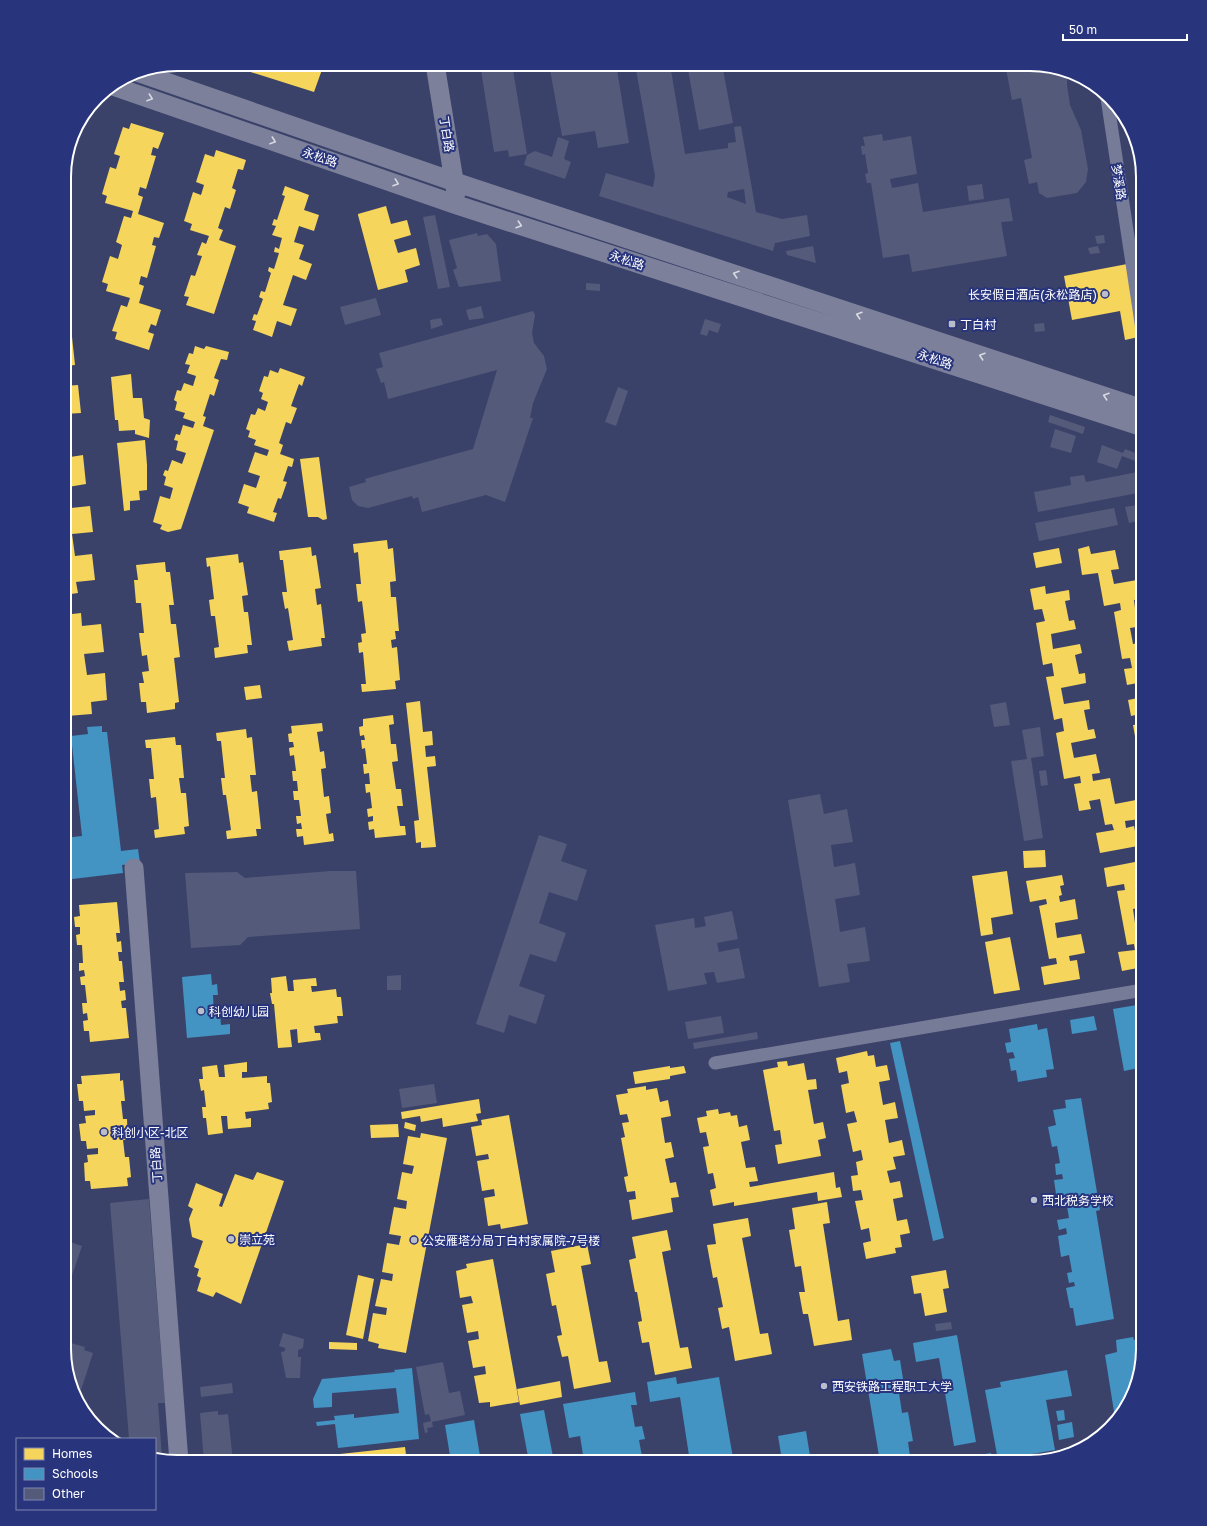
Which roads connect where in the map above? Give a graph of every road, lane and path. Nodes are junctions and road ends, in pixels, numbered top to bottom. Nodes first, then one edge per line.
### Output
1 (437, 71) edge
2 (148, 76) edge
3 (120, 88) edge
4 (1107, 104) edge
5 (455, 182) junction
6 (457, 205) junction
7 (1136, 291) edge
8 (1136, 406) edge
9 (1136, 425) edge
10 (134, 868) dead end
11 (1136, 991) edge
12 (715, 1063) dead end
13 (178, 1455) edge

1 - 5 street, 丁白路
2 - 5 street, 永松路
3 -> 6 street, 永松路
4 - 7 street, 梦溪路
5 - 6 street, 丁白路
8 -> 5 street, 永松路
6 -> 9 street, 永松路
10 - 13 street, 丁白路
11 - 12 street

